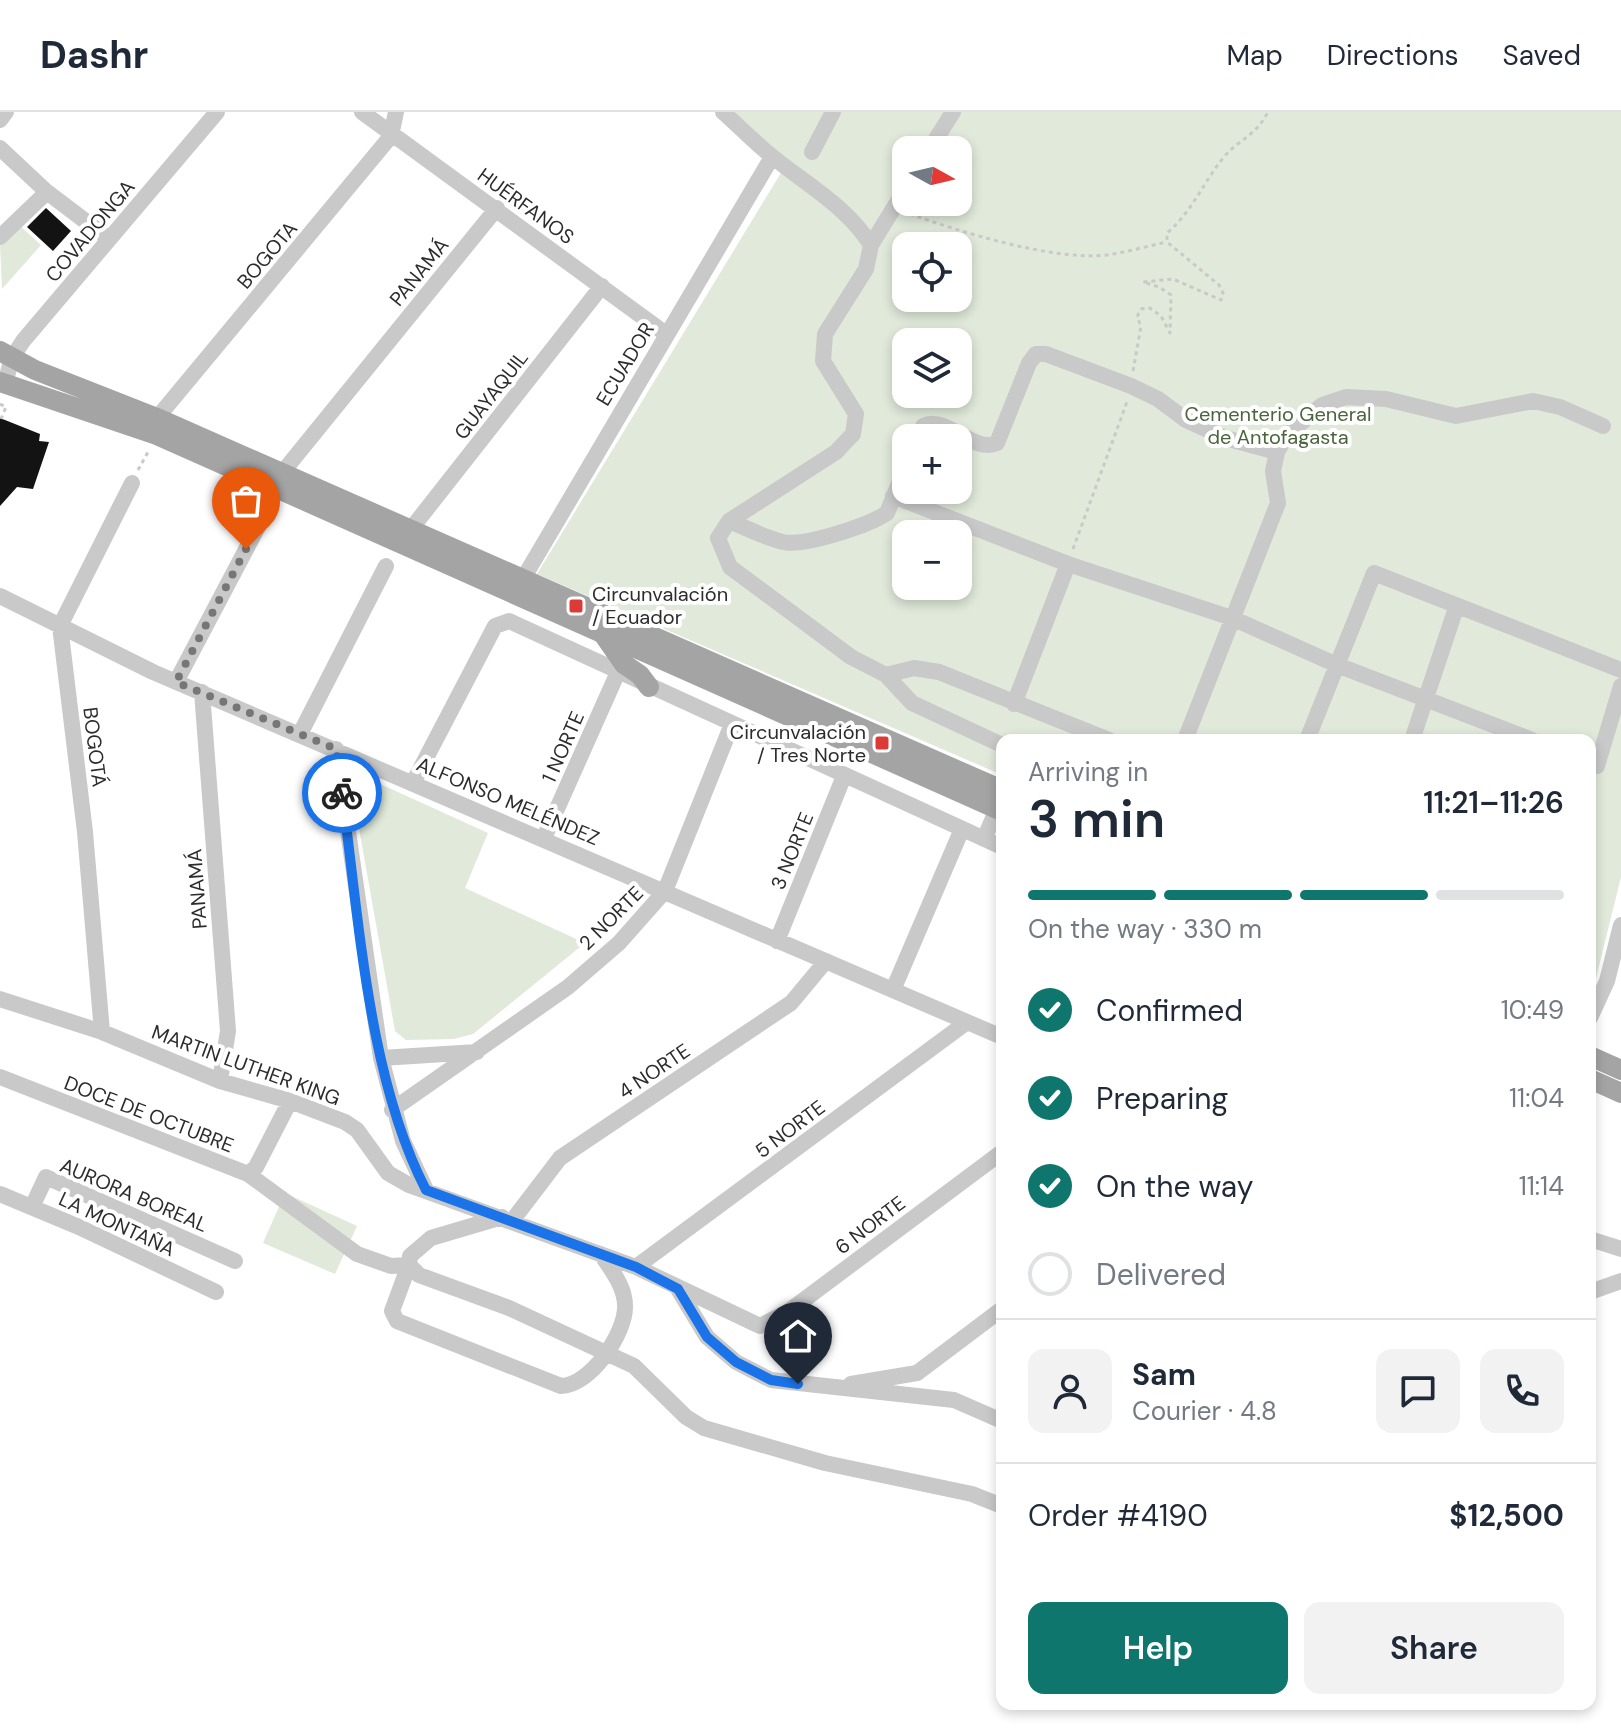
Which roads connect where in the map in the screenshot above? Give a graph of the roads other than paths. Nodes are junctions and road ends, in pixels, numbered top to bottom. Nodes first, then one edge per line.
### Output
1 (6, 112) edge
2 (217, 112) edge
3 (362, 112) edge
4 (396, 112) edge
5 (723, 112) edge
6 (833, 112) edge
7 (953, 112) edge
8 (0, 120) edge
9 (391, 136) junction
10 (938, 136) edge
11 (0, 148) edge
12 (812, 152) dead end
13 (772, 157) junction
14 (47, 192) junction
15 (497, 208) junction
16 (892, 209) edge
17 (0, 237) edge
18 (109, 239) junction
19 (871, 245) junction
20 (602, 286) junction
21 (666, 334) junction
22 (6, 355) edge
23 (2, 382) edge
24 (157, 426) junction
25 (1603, 426) dead end
26 (972, 440) edge
27 (1277, 452) junction
28 (282, 473) junction
29 (132, 483) road end
30 (892, 499) edge
31 (914, 504) edge
32 (729, 521) junction
33 (260, 523) dead end
34 (411, 529) junction
35 (1068, 564) junction
36 (386, 566) dead end
37 (519, 585) junction
38 (0, 596) edge
39 (1456, 608) junction
40 (1232, 618) junction
41 (60, 626) junction
42 (601, 631) junction
43 (1337, 665) junction
44 (1621, 670) edge
45 (618, 672) junction
46 (886, 675) junction
47 (176, 682) junction
48 (1621, 686) edge
49 (649, 687) junction
50 (202, 692) junction
51 (1427, 699) junction
52 (1014, 704) junction
53 (732, 724) junction
54 (300, 734) junction
55 (1093, 734) edge
56 (1187, 734) edge
57 (1309, 734) edge
58 (1414, 734) edge
59 (1517, 734) edge
60 (996, 742) edge
61 (336, 749) junction
62 (1596, 766) edge
63 (844, 776) junction
64 (413, 783) junction
65 (996, 800) edge
66 (996, 800) edge
67 (996, 813) edge
68 (962, 829) junction
69 (544, 838) junction
70 (984, 839) junction
71 (996, 844) edge
72 (665, 891) junction
73 (1621, 925) edge
74 (777, 941) junction
75 (826, 961) junction
76 (1614, 984) edge
77 (893, 990) junction
78 (0, 999) edge
79 (1596, 1010) edge
80 (967, 1022) junction
81 (102, 1032) junction
82 (996, 1034) edge
83 (479, 1052) junction
84 (381, 1058) junction
85 (1596, 1059) edge
86 (1621, 1070) edge
87 (0, 1077) edge
88 (220, 1081) junction
89 (1596, 1082) edge
90 (1621, 1093) edge
91 (290, 1101) junction
92 (392, 1110) junction
93 (996, 1156) edge
94 (248, 1174) junction
95 (426, 1190) junction
96 (0, 1194) edge
97 (32, 1207) junction
98 (507, 1219) junction
99 (1596, 1241) edge
100 (1621, 1249) edge
101 (601, 1254) junction
102 (235, 1261) dead end
103 (409, 1265) junction
104 (636, 1267) junction
105 (1621, 1281) edge
106 (678, 1289) junction
107 (1596, 1290) edge
108 (216, 1292) dead end
109 (996, 1314) edge
110 (760, 1326) joint
111 (604, 1353) junction
112 (826, 1388) junction
113 (996, 1418) edge
114 (996, 1504) edge

1 - 8 street
2 - 18 street, COVADONGA
3 - 9 street, HUÉRFANOS
4 - 9 street, BOGOTA
5 - 13 street
6 - 12 street
7 - 10 street
9 - 15 street, HUÉRFANOS
9 - 24 street, BOGOTA
11 - 14 street
13 - 19 street
13 - 21 street, ECUADOR
14 - 17 street
14 - 18 street
15 - 20 street, HUÉRFANOS
15 - 28 street, PANAMÁ
16 - 19 street
18 - 22 street, COVADONGA
19 - 32 street
20 - 21 street, HUÉRFANOS
20 - 34 street, GUAYAQUIL
21 - 37 street, ECUADOR
22 - 23 street, COVADONGA
22 - 24 main road
23 - 24 main road
24 - 28 main road
24 - 37 main road
25 - 27 street
26 - 27 street
27 - 40 street
28 - 34 main road
29 - 41 street
30 - 32 street
31 - 35 street
32 - 46 street
33 - 47 street
34 - 37 main road
35 - 40 street
35 - 52 street
36 - 54 street
37 - 42 main road
37 - 65 main road
38 - 41 street, ALFONSO MELÉNDEZ
39 - 43 street
39 - 44 street
39 - 51 street
40 - 43 street
40 - 56 street
41 - 47 street, ALFONSO MELÉNDEZ
41 - 81 street, BOGOTÁ
42 - 49 main road
42 - 66 main road
43 - 51 street
43 - 57 street
45 - 49 street
45 - 64 street
45 - 69 street, 1 NORTE
46 - 52 street
46 - 60 street
47 - 50 street, ALFONSO MELÉNDEZ
48 - 62 street
49 - 53 street
50 - 54 street, ALFONSO MELÉNDEZ
50 - 88 street, PANAMÁ
51 - 58 street
51 - 59 street
52 - 55 street
53 - 63 street
53 - 72 street, 2 NORTE
54 - 61 street, ALFONSO MELÉNDEZ
61 - 64 street, ALFONSO MELÉNDEZ
61 - 84 street
63 - 68 street
63 - 74 street, 3 NORTE
64 - 69 street, ALFONSO MELÉNDEZ
67 - 70 street
68 - 70 street
68 - 77 street
69 - 72 street, ALFONSO MELÉNDEZ
70 - 71 street
72 - 74 street, ALFONSO MELÉNDEZ
72 - 83 street, 2 NORTE
73 - 76 street
74 - 75 street, ALFONSO MELÉNDEZ
75 - 77 street, ALFONSO MELÉNDEZ
75 - 98 street, 4 NORTE
76 - 79 street
77 - 80 street, ALFONSO MELÉNDEZ
78 - 81 street, MARTIN LUTHER KING
80 - 82 street, ALFONSO MELÉNDEZ
80 - 104 street, 5 NORTE
81 - 88 street, MARTIN LUTHER KING
83 - 84 street
83 - 92 street, 2 NORTE
84 - 92 street
85 - 86 main road
87 - 94 street, DOCE DE OCTUBRE
88 - 91 street, MARTIN LUTHER KING
89 - 90 main road
91 - 94 street, DOCE DE OCTUBRE
91 - 95 street, MARTIN LUTHER KING
92 - 95 street
93 - 110 street, 6 NORTE
94 - 103 street
95 - 98 street, MARTIN LUTHER KING
96 - 97 street, LA MONTAÑA
97 - 102 street, AURORA BOREAL
97 - 108 street, LA MONTAÑA
98 - 101 street, MARTIN LUTHER KING
98 - 103 street
99 - 100 street
101 - 104 street, MARTIN LUTHER KING
101 - 111 street
103 - 111 street
103 - 111 street
104 - 106 street, MARTIN LUTHER KING
105 - 107 street
106 - 110 street, MARTIN LUTHER KING
106 - 112 street
109 - 112 street
111 - 114 street
112 - 113 street

